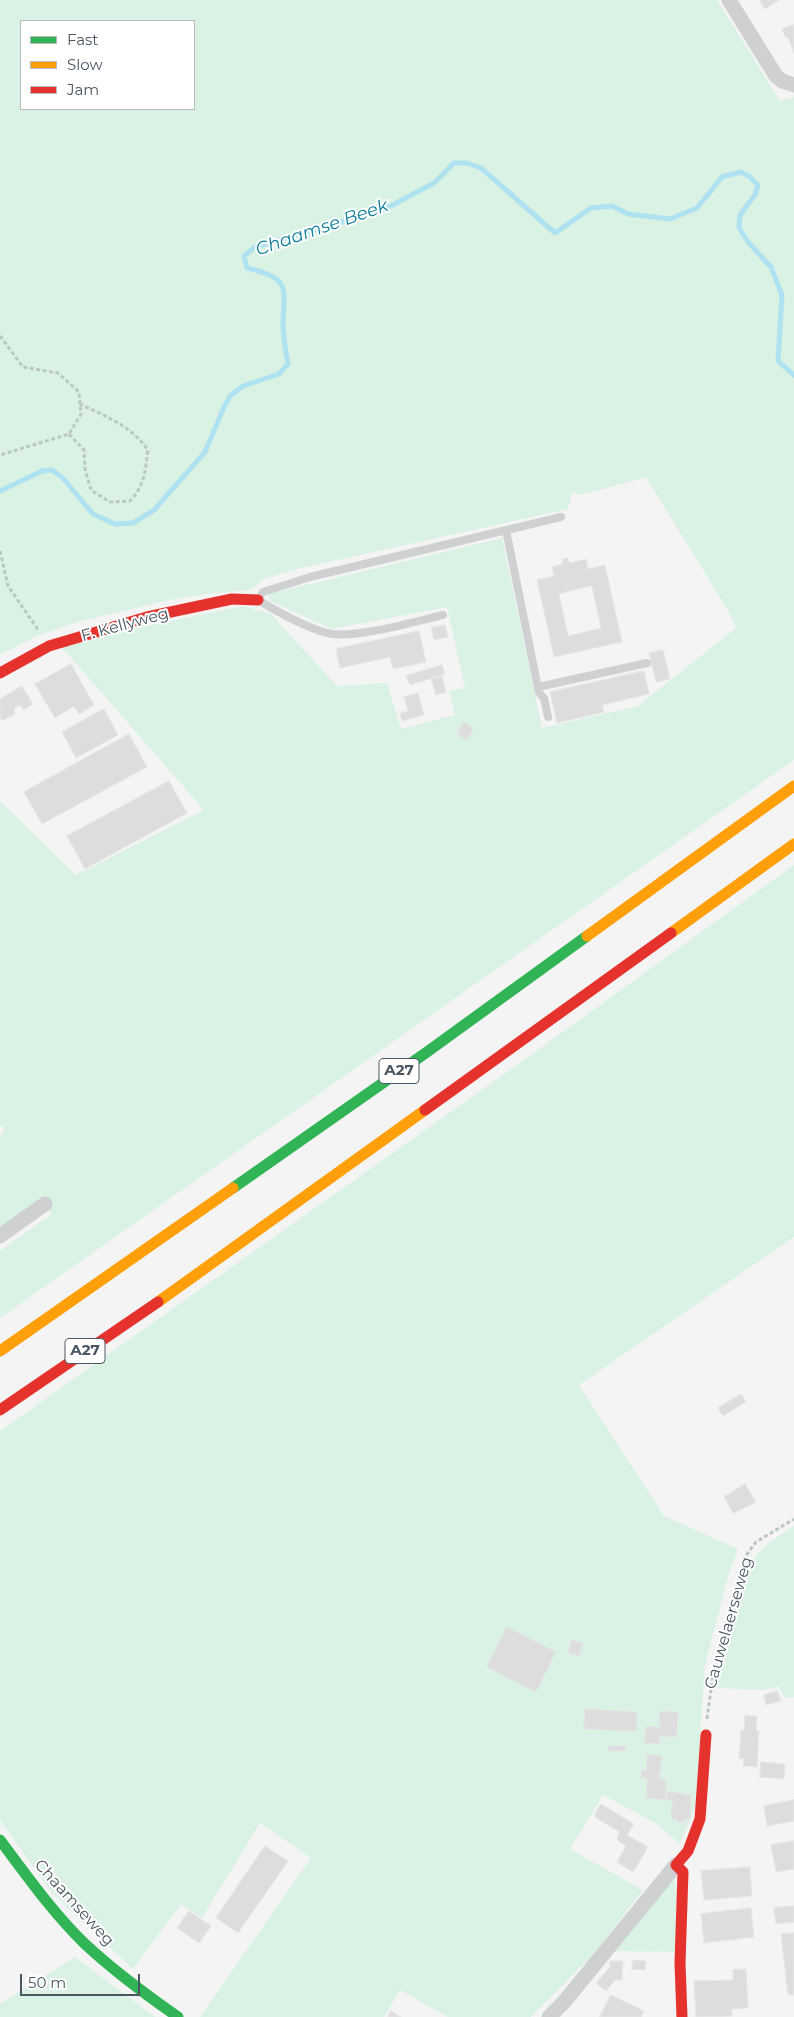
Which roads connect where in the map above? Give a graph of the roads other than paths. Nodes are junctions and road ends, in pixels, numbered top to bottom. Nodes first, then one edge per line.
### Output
1 (730, 0) edge
2 (788, 83) edge
3 (561, 516) dead end
4 (506, 530) junction
5 (258, 600) junction
6 (443, 615) dead end
7 (647, 663) dead end
8 (0, 673) edge
9 (538, 687) junction
10 (548, 717) dead end
11 (794, 786) edge
12 (794, 844) edge
13 (45, 1204) dead end
14 (0, 1236) edge
15 (0, 1351) edge
16 (0, 1410) edge
17 (706, 1735) road end
18 (0, 1840) edge
19 (676, 1865) junction
20 (178, 2017) edge
21 (549, 2017) edge
22 (682, 2017) edge

1 - 2 street
3 - 4 lane
4 - 5 lane
4 - 9 lane
5 - 6 lane
5 - 8 main road, F. Kellyweg
7 - 9 lane
9 - 10 lane
11 - 15 main road, A27
12 - 16 main road, A27
13 - 14 street
17 - 19 main road
18 - 20 main road, Chaamseweg
19 - 21 street
19 - 22 main road

